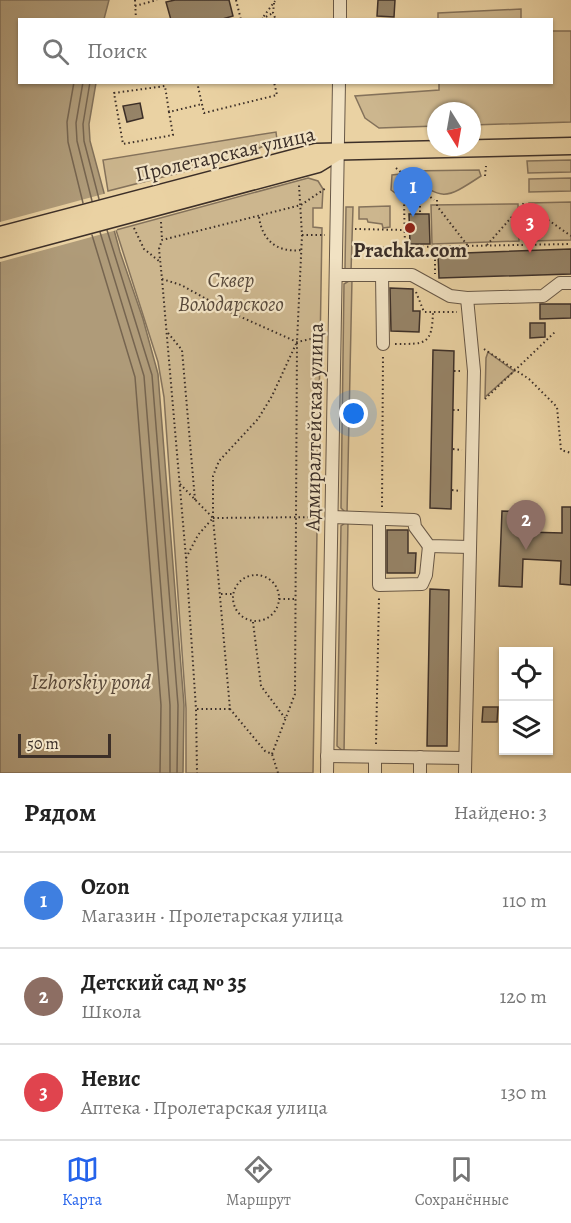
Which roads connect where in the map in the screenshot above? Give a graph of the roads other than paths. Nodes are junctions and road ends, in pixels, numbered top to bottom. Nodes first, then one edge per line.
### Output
1 (340, 0) edge
2 (340, 18) edge
3 (339, 84) edge
4 (571, 146) edge
5 (337, 153) junction
6 (128, 213) junction
7 (0, 235) edge
8 (0, 249) edge
9 (336, 275) junction
10 (382, 275) junction
11 (571, 283) edge
12 (467, 298) junction
13 (384, 344) road end
14 (326, 517) junction
15 (379, 519) junction
16 (429, 546) junction
17 (470, 547) junction
18 (327, 756) junction
19 (375, 757) junction
20 (420, 757) junction
21 (465, 758) junction
22 (465, 772) edge
23 (327, 773) edge
24 (375, 773) edge
25 (420, 773) edge

1 - 2 street
3 - 5 street, Адмиралтейская улица
4 - 5 main road, Пролетарская улица
5 - 6 main road, Пролетарская улица
5 - 9 street, Адмиралтейская улица
6 - 7 main road
6 - 8 main road
9 - 10 street
9 - 14 street, Адмиралтейская улица
10 - 12 street
10 - 13 street
11 - 12 street
12 - 17 street
14 - 15 street
14 - 18 street, Адмиралтейская улица
15 - 16 street
15 - 16 street
16 - 17 street
17 - 21 street
18 - 19 street
18 - 23 street, Адмиралтейская улица
19 - 20 street
19 - 24 street
20 - 21 street
20 - 25 street
21 - 22 street

